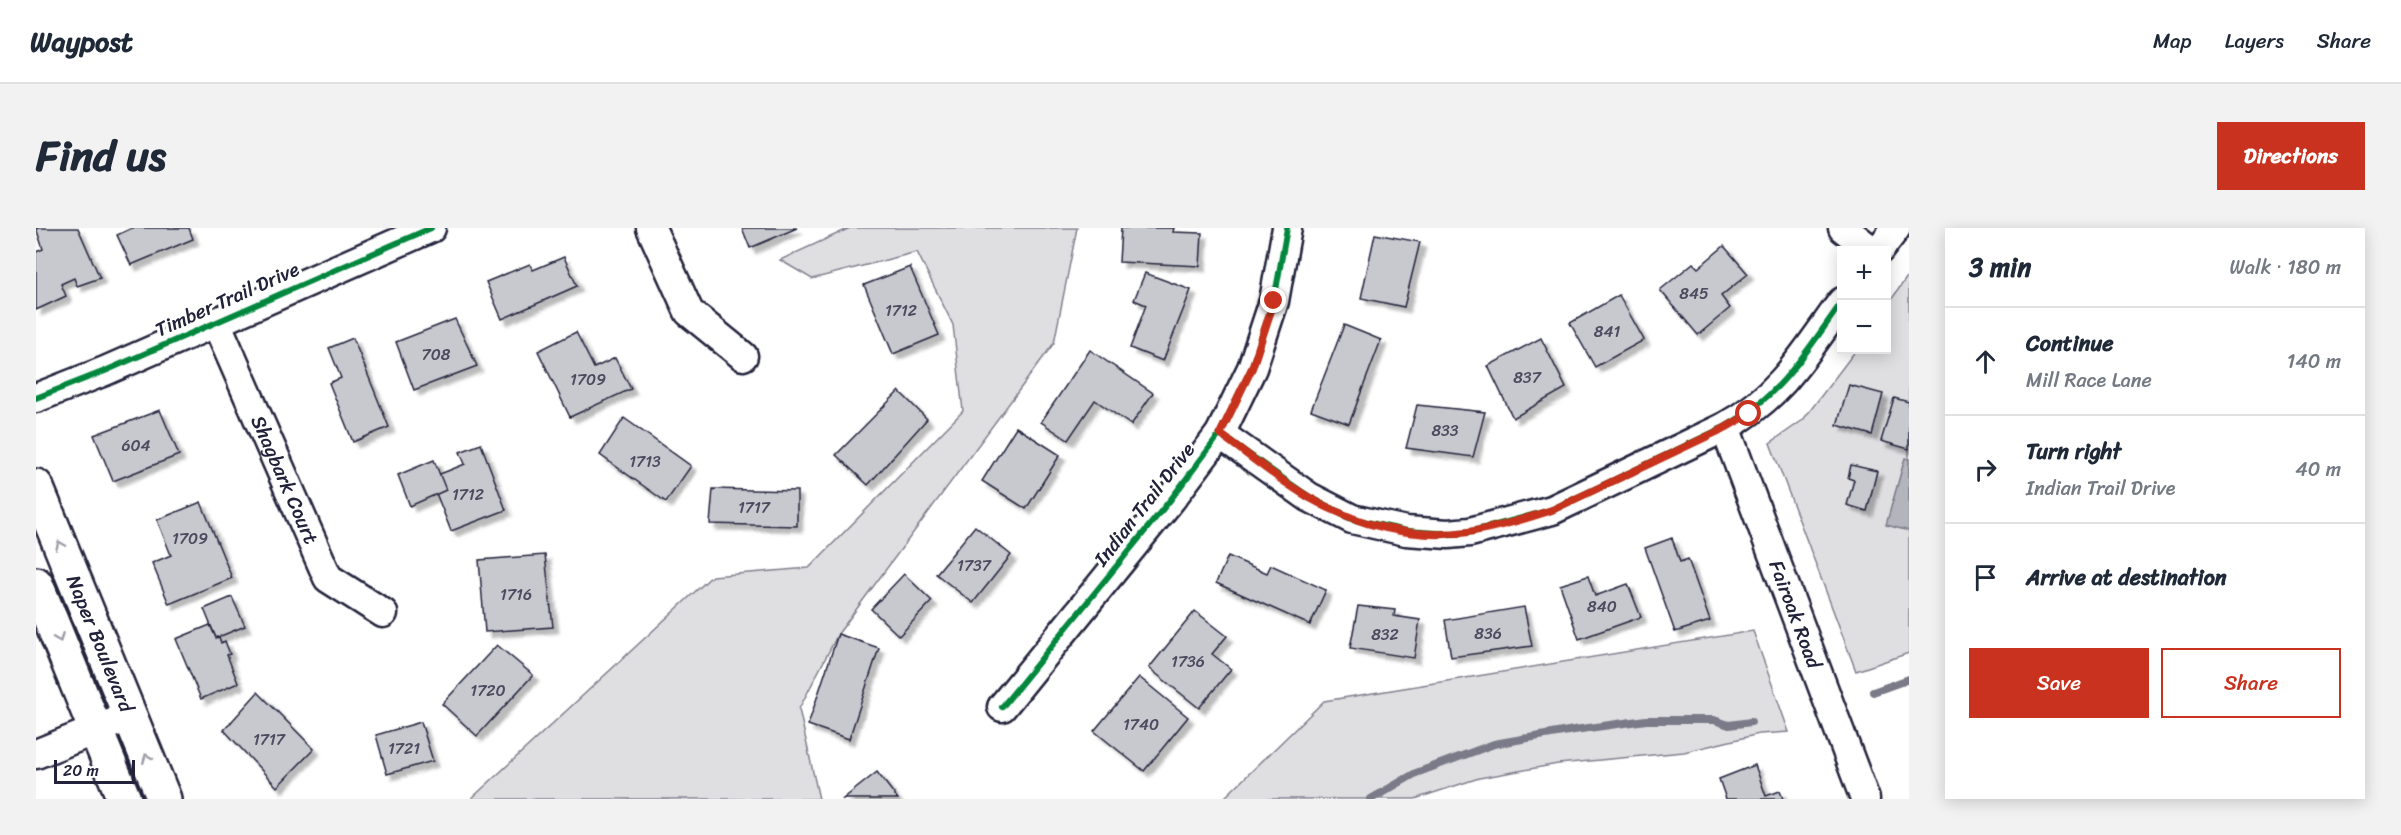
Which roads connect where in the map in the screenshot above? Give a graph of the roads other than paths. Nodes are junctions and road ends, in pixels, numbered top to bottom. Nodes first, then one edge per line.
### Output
1 (431, 228) edge
2 (651, 228) edge
3 (1287, 228) edge
4 (1843, 228) edge
5 (1896, 228) edge
6 (1866, 246) edge
7 (1882, 246) edge
8 (1837, 309) edge
9 (216, 322) junction
10 (743, 356) dead end
11 (36, 398) edge
12 (1725, 428) junction
13 (1220, 434) junction
14 (36, 486) edge
15 (36, 584) edge
16 (383, 613) dead end
17 (1002, 707) dead end
18 (130, 716) junction
19 (97, 730) junction
20 (36, 754) edge
21 (124, 799) edge
22 (164, 799) edge
23 (1865, 799) edge

1 - 9 street, Timber Trail Drive
2 - 10 street
3 - 13 street, Indian Trail Drive
4 - 6 street
5 - 7 street
8 - 12 street
9 - 11 street, Timber Trail Drive
9 - 16 street, Shagbark Court
12 - 13 street
12 - 23 street, Fairoak Road
13 - 17 street, Indian Trail Drive
18 -> 14 main road, Naper Boulevard
15 -> 19 main road, Naper Boulevard
18 - 19 street
22 -> 18 main road, Naper Boulevard
19 - 20 street
19 - 21 main road, Naper Boulevard

